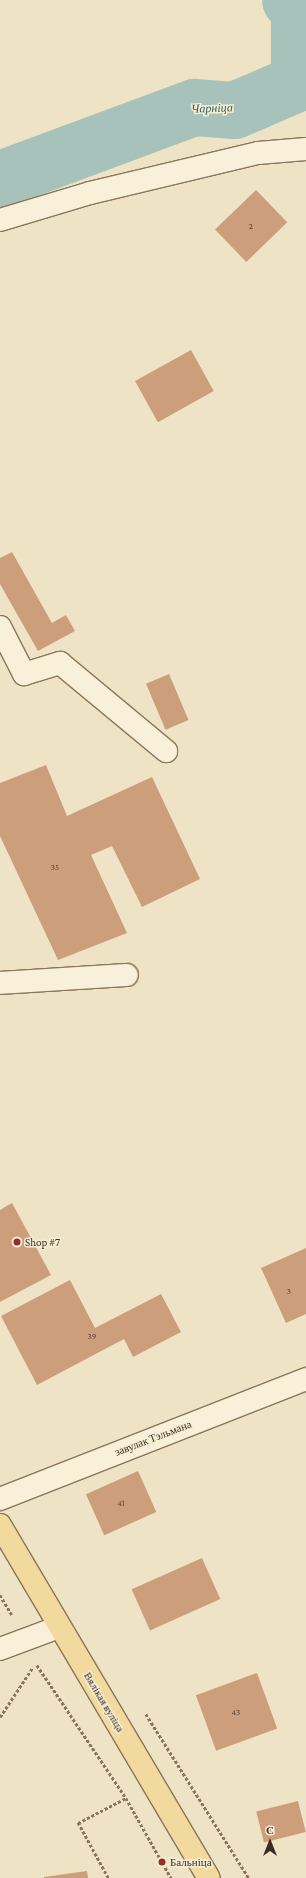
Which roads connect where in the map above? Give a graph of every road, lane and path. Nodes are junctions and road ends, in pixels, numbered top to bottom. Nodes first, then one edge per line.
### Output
1 (306, 149) edge
2 (0, 220) edge
3 (0, 627) edge
4 (166, 751) dead end
5 (127, 975) dead end
6 (0, 983) edge
7 (306, 1379) edge
8 (0, 1499) edge
9 (0, 1526) edge
10 (0, 1595) edge
11 (59, 1627) junction
12 (26, 1638) junction
13 (0, 1649) edge
14 (0, 1717) edge
15 (126, 1798) junction
16 (108, 1878) edge
17 (171, 1878) edge
18 (209, 1878) edge

1 - 2 street
3 - 4 street
5 - 6 street
7 - 8 street, завулак Тэльмана
9 - 11 main road, Вялікая вуліца
10 - 12 path
11 - 12 street
11 - 18 main road, Вялікая вуліца
12 - 13 street
14 - 15 path
15 - 16 path
15 - 17 path

